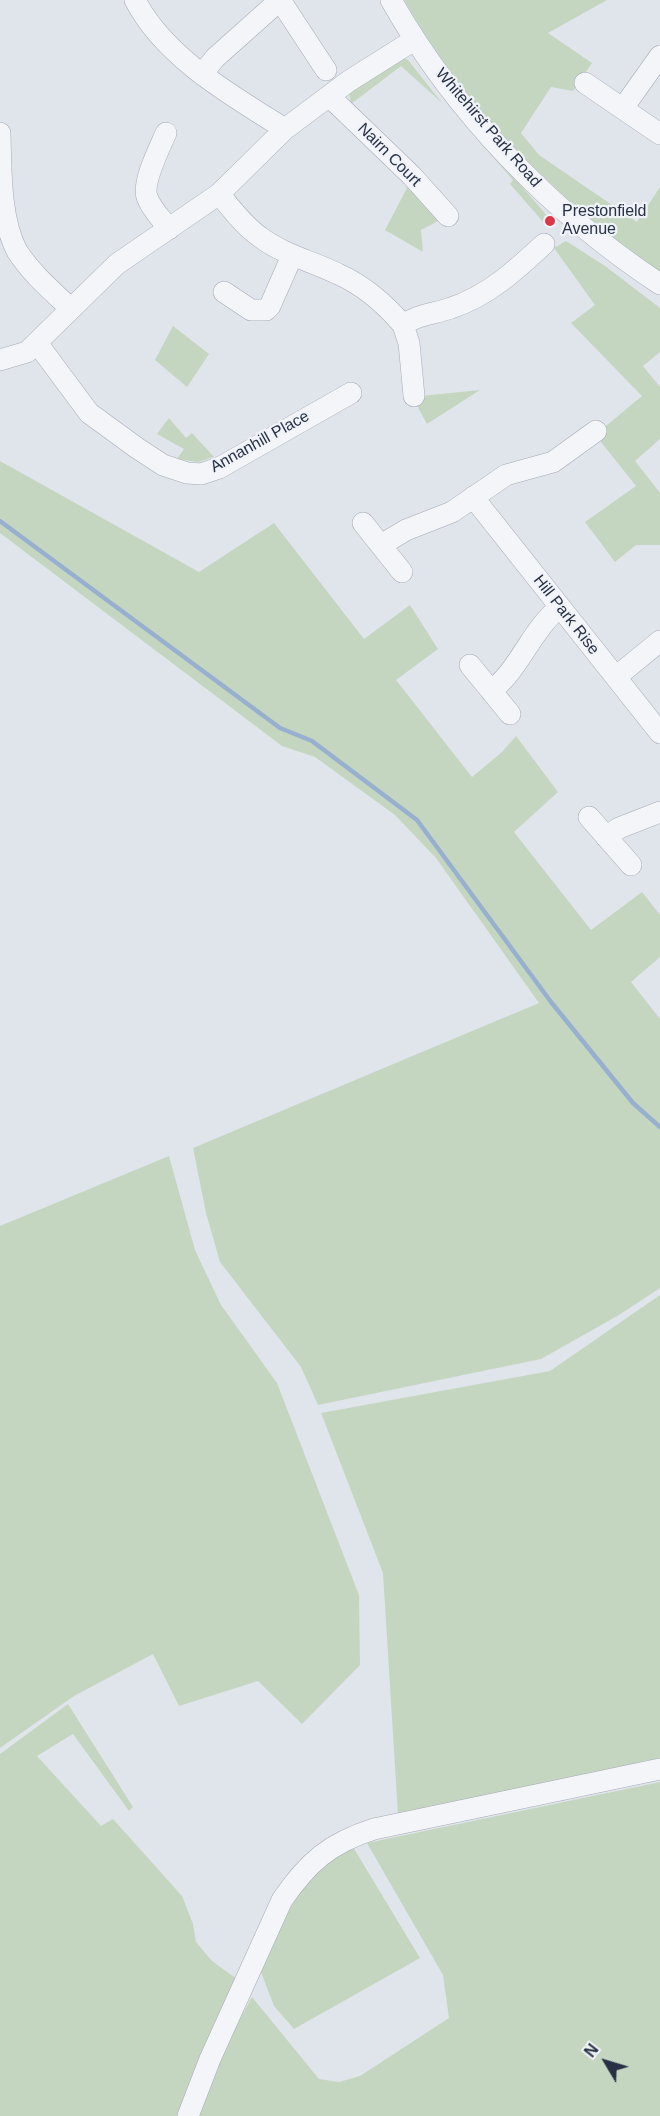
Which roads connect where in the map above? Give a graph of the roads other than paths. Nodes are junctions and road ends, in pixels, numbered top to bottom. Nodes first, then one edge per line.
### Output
1 (135, 0) edge
2 (280, 0) edge
3 (391, 0) edge
4 (414, 40) junction
5 (660, 56) edge
6 (326, 70) dead end
7 (203, 73) junction
8 (585, 83) dead end
9 (329, 96) junction
10 (623, 108) junction
11 (285, 129) junction
12 (0, 133) edge
13 (166, 133) dead end
14 (660, 134) edge
15 (219, 194) junction
16 (448, 216) dead end
17 (169, 229) junction
18 (544, 244) dead end
19 (292, 256) junction
20 (660, 284) edge
21 (224, 292) dead end
22 (71, 309) junction
23 (403, 325) junction
24 (37, 343) junction
25 (0, 360) edge
26 (351, 393) dead end
27 (414, 396) dead end
28 (596, 431) dead end
29 (473, 498) junction
30 (363, 523) dead end
31 (381, 545) junction
32 (402, 572) dead end
33 (560, 607) junction
34 (660, 641) edge
35 (470, 665) dead end
36 (616, 677) junction
37 (491, 692) junction
38 (510, 714) dead end
39 (660, 733) edge
40 (660, 812) edge
41 (589, 817) dead end
42 (606, 837) junction
43 (631, 865) dead end
44 (660, 1769) edge
45 (188, 2116) edge

1 - 7 street
2 - 6 street
2 - 7 street
3 - 4 street, Whitehirst Park Road
4 - 9 street
4 - 20 street, Whitehirst Park Road
5 - 10 street
7 - 11 street
8 - 10 street
9 - 11 street
9 - 16 street, Nairn Court
10 - 14 street
11 - 15 street
12 - 22 street
13 - 17 street
15 - 17 street
15 - 19 street
17 - 22 street
18 - 23 street
19 - 21 street
19 - 23 street
22 - 24 street
23 - 27 street
24 - 25 street
24 - 26 street, Annanhill Place
28 - 29 street
29 - 31 street
29 - 33 street, Hill Park Rise
30 - 31 street
31 - 32 street
33 - 36 street, Hill Park Rise
33 - 37 street
34 - 36 street
35 - 37 street
36 - 39 street, Hill Park Rise
37 - 38 street
40 - 42 street
41 - 42 street
42 - 43 street
44 - 45 street

